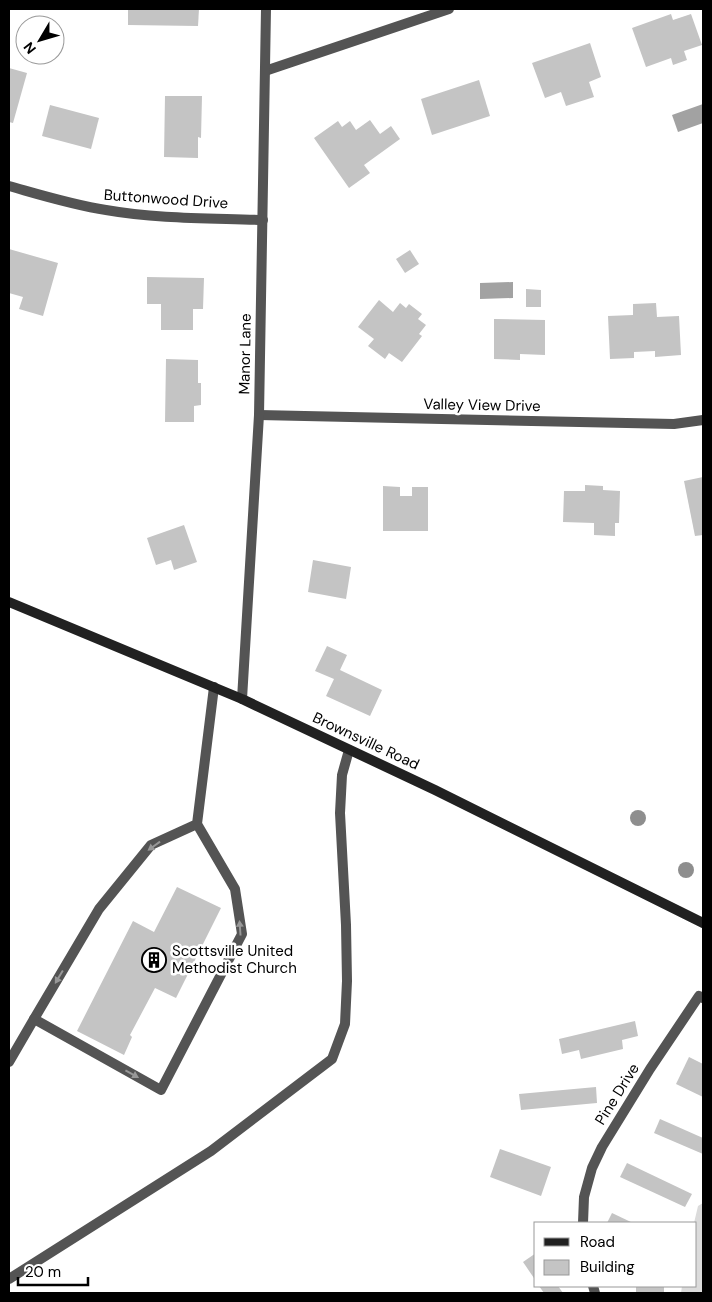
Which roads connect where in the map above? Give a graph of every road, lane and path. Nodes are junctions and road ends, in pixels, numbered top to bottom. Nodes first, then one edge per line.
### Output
1 (266, 9) edge
2 (448, 9) edge
3 (265, 71) junction
4 (9, 186) edge
5 (263, 220) junction
6 (259, 415) junction
7 (703, 420) edge
8 (9, 602) edge
9 (214, 687) junction
10 (242, 699) junction
11 (349, 750) junction
12 (197, 824) junction
13 (703, 923) edge
14 (703, 998) edge
15 (34, 1019) junction
16 (9, 1062) edge
17 (583, 1222) edge
18 (9, 1279) edge

1 - 3 street, Manor Lane
2 - 3 street
3 - 5 street, Manor Lane
4 - 5 street, Buttonwood Drive
5 - 6 street, Manor Lane
6 - 7 street, Valley View Drive
6 - 10 street, Manor Lane
8 - 9 street, Brownsville Road
9 - 10 street, Brownsville Road
9 - 12 street
10 - 11 street, Brownsville Road
11 - 13 street, Brownsville Road
11 - 18 street
12 -> 15 street
15 -> 12 street
14 - 17 street, Pine Drive
15 - 16 street

